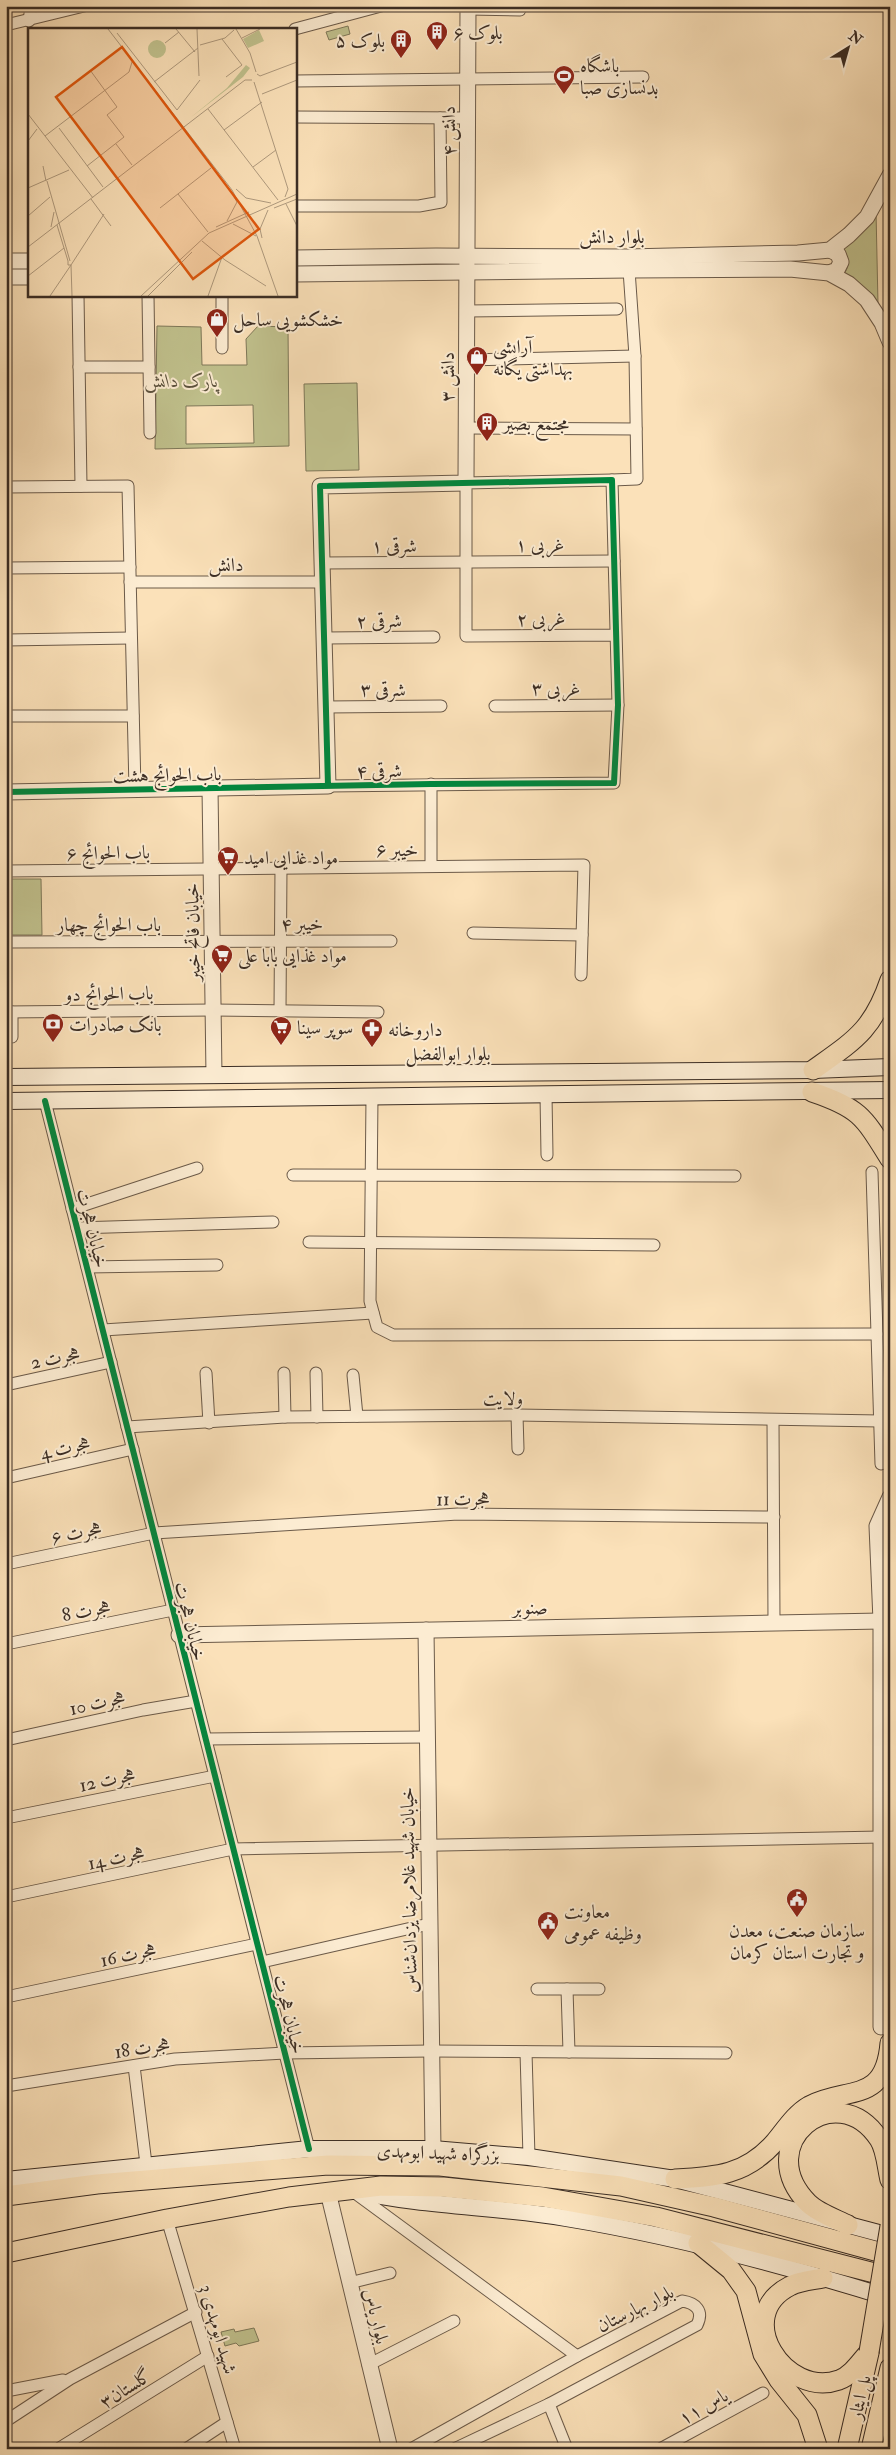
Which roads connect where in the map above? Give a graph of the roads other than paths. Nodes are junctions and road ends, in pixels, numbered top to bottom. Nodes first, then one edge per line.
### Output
1 (31, 6) edge
2 (84, 6) edge
3 (381, 6) edge
4 (468, 8) edge
5 (520, 10) dead end
6 (30, 21) junction
7 (6, 25) edge
8 (296, 29) edge
9 (642, 77) dead end
10 (468, 79) junction
11 (296, 81) edge
12 (296, 117) edge
13 (440, 118) junction
14 (468, 118) junction
15 (890, 175) edge
16 (296, 206) edge
17 (830, 250) junction
18 (468, 256) junction
19 (296, 258) edge
20 (6, 261) edge
21 (28, 261) edge
22 (629, 270) junction
23 (467, 272) junction
24 (829, 273) junction
25 (296, 274) edge
26 (6, 277) edge
27 (28, 277) edge
28 (78, 296) edge
29 (148, 296) edge
30 (222, 296) edge
31 (617, 309) dead end
32 (467, 311) junction
33 (890, 342) edge
34 (222, 348) dead end
35 (634, 356) junction
36 (467, 360) junction
37 (79, 367) junction
38 (149, 367) junction
39 (466, 428) junction
40 (636, 429) junction
41 (150, 433) dead end
42 (612, 480) junction
43 (466, 483) junction
44 (81, 486) junction
45 (6, 487) edge
46 (614, 561) junction
47 (466, 562) junction
48 (322, 563) junction
49 (130, 567) junction
50 (6, 568) edge
51 (130, 582) junction
52 (323, 582) junction
53 (616, 635) junction
54 (434, 636) dead end
55 (131, 638) junction
56 (325, 638) junction
57 (6, 640) edge
58 (618, 705) junction
59 (441, 706) dead end
60 (495, 706) dead end
61 (326, 707) junction
62 (6, 716) edge
63 (133, 716) junction
64 (431, 784) junction
65 (328, 786) junction
66 (210, 788) junction
67 (135, 790) junction
68 (6, 792) edge
69 (430, 866) junction
70 (281, 867) junction
71 (211, 868) junction
72 (6, 871) edge
73 (474, 933) dead end
74 (582, 935) junction
75 (212, 941) junction
76 (281, 941) junction
77 (391, 941) dead end
78 (6, 942) edge
79 (581, 975) dead end
80 (890, 980) edge
81 (213, 1010) junction
82 (280, 1010) junction
83 (9, 1012) edge
84 (378, 1012) dead end
85 (12, 1037) dead end
86 (890, 1067) edge
87 (813, 1070) junction
88 (509, 1073) junction
89 (214, 1075) junction
90 (6, 1077) edge
91 (890, 1090) edge
92 (812, 1092) junction
93 (509, 1095) junction
94 (546, 1095) junction
95 (372, 1097) junction
96 (6, 1101) edge
97 (45, 1101) junction
98 (547, 1155) dead end
99 (890, 1159) edge
100 (197, 1168) dead end
101 (872, 1172) dead end
102 (294, 1175) dead end
103 (372, 1176) junction
104 (735, 1176) dead end
105 (72, 1209) junction
106 (273, 1222) dead end
107 (77, 1228) junction
108 (309, 1242) dead end
109 (370, 1243) junction
110 (654, 1246) dead end
111 (217, 1265) dead end
112 (87, 1268) junction
113 (373, 1313) junction
114 (103, 1330) junction
115 (877, 1334) junction
116 (111, 1362) junction
117 (206, 1372) dead end
118 (284, 1373) dead end
119 (316, 1374) dead end
120 (353, 1375) dead end
121 (7, 1383) edge
122 (517, 1415) junction
123 (357, 1416) junction
124 (285, 1417) junction
125 (318, 1417) junction
126 (773, 1420) junction
127 (880, 1421) junction
128 (209, 1423) junction
129 (127, 1427) junction
130 (132, 1449) junction
131 (518, 1449) dead end
132 (881, 1464) dead end
133 (6, 1478) edge
134 (890, 1497) edge
135 (774, 1517) junction
136 (154, 1533) junction
137 (884, 1563) edge
138 (6, 1564) edge
139 (173, 1610) junction
140 (881, 1621) junction
141 (774, 1622) junction
142 (426, 1630) junction
143 (179, 1635) junction
144 (6, 1644) edge
145 (196, 1701) junction
146 (427, 1737) junction
147 (206, 1739) junction
148 (6, 1740) edge
149 (215, 1776) junction
150 (6, 1818) edge
151 (882, 1837) junction
152 (428, 1844) junction
153 (233, 1849) junction
154 (6, 1897) edge
155 (429, 1924) junction
156 (257, 1944) junction
157 (262, 1962) junction
158 (537, 1989) dead end
159 (567, 1989) junction
160 (600, 1990) dead end
161 (6, 1997) edge
162 (886, 2035) edge
163 (430, 2052) junction
164 (526, 2052) junction
165 (569, 2052) junction
166 (285, 2053) junction
167 (726, 2053) dead end
168 (134, 2066) junction
169 (6, 2086) edge
170 (309, 2149) junction
171 (433, 2149) junction
172 (529, 2156) junction
173 (146, 2164) junction
174 (597, 2167) junction
175 (113, 2169) junction
176 (532, 2176) junction
177 (675, 2179) junction
178 (890, 2180) edge
179 (7, 2181) edge
180 (97, 2184) junction
181 (352, 2190) junction
182 (328, 2192) junction
183 (167, 2219) junction
184 (890, 2226) edge
185 (856, 2233) junction
186 (890, 2236) edge
187 (698, 2243) junction
188 (6, 2253) edge
189 (890, 2255) edge
190 (390, 2273) dead end
191 (850, 2276) junction
192 (823, 2278) junction
193 (890, 2278) edge
194 (349, 2284) junction
195 (890, 2298) edge
196 (196, 2312) junction
197 (454, 2321) dead end
198 (869, 2352) junction
199 (208, 2356) junction
200 (577, 2356) junction
201 (368, 2365) junction
202 (890, 2368) edge
203 (70, 2379) junction
204 (6, 2391) edge
205 (763, 2393) dead end
206 (549, 2404) junction
207 (6, 2420) edge
208 (227, 2422) junction
209 (58, 2449) edge
210 (186, 2449) edge
211 (235, 2449) edge
212 (390, 2449) edge
213 (411, 2449) edge
214 (454, 2449) edge
215 (566, 2449) edge
216 (660, 2449) edge
217 (818, 2449) edge
218 (847, 2449) edge
219 (871, 2449) edge

1 - 6 street
2 - 6 street
3 - 8 street
4 - 5 street
4 - 10 street, دانش ۴
6 - 7 street
9 - 10 street
10 - 11 street
10 - 14 street, دانش ۴
12 - 13 street
13 - 14 street
13 - 16 street
14 - 18 street, دانش ۴
15 - 17 street
17 - 18 street, بلوار دانش
17 - 24 street
18 - 19 street, بلوار دانش
18 - 23 street, دانش ۴
20 - 21 street
22 - 23 street, بلوار دانش
22 - 24 street, بلوار دانش
22 - 35 street
23 - 25 street, بلوار دانش
23 - 32 street, دانش ۳
24 - 33 street, بلوار دانش
26 - 27 street
28 - 37 street
29 - 38 street
30 - 34 street
31 - 32 street
32 - 36 street, دانش ۳
35 - 36 street
35 - 40 street
36 - 39 street, دانش ۳
37 - 38 street
37 - 44 street
38 - 41 street
39 - 40 street
39 - 43 street, دانش ۳
40 - 42 street
42 - 43 street
42 - 46 street
43 - 47 street
43 - 48 street
44 - 45 street
44 - 49 street
46 - 47 street, ۱ غربی
46 - 53 street
47 - 48 street, ۱ شرقی
47 - 53 street, ۲ غربی
48 - 52 street
49 - 50 street
49 - 51 street
51 - 52 street, دانش
51 - 55 street
52 - 56 street
53 - 58 street
54 - 56 street, ۲ شرقی
55 - 57 street
55 - 63 street
56 - 61 street
58 - 60 street, ۳ غربی
58 - 64 street, ۴ شرقی
59 - 61 street, ۳ شرقی
61 - 65 street
62 - 63 street
63 - 67 street
64 - 65 street, ۴ شرقی
64 - 69 street
65 - 66 street, باب الحوائج هشت
66 - 67 street, باب الحوائج هشت
66 - 71 street, خیابان فاتح خیبر
67 - 68 street, باب الحوائج هشت
69 - 70 street, خیبر ۶
69 - 74 street, خیبر ۶
70 - 71 street, خیبر ۶
70 - 76 street
71 - 72 street, باب الحوائج ۶
71 - 75 street, خیابان فاتح خیبر
73 - 74 street
74 - 79 street
75 - 76 street, خیبر ۴
75 - 78 street, باب الحوائج چهار
75 - 81 street, خیابان فاتح خیبر
76 - 77 street, خیبر ۴
76 - 82 street
80 - 87 highway
81 - 82 street, باب الحوائج دو
81 - 83 street, باب الحوائج دو
81 - 89 street, خیابان فاتح خیبر
82 - 84 street, باب الحوائج دو
83 - 85 street
86 - 87 main road, بلوار ابوالفضل
87 - 88 main road, بلوار ابوالفضل
88 - 89 main road, بلوار ابوالفضل
88 - 93 main road
89 - 90 main road, بلوار ابوالفضل
91 - 92 main road
92 - 94 main road
92 - 99 highway
93 - 94 main road
93 - 95 main road
94 - 98 street
95 - 97 main road
95 - 103 street
96 - 97 main road
97 - 105 street, خیابان هجرت
100 - 105 street
101 - 115 street
102 - 103 street
103 - 104 street
103 - 109 street
105 - 107 street, خیابان هجرت
106 - 107 street
107 - 112 street, خیابان هجرت
108 - 109 street
109 - 110 street
109 - 113 street
111 - 112 street
112 - 114 street, خیابان هجرت
113 - 114 street
113 - 115 street
114 - 116 street, خیابان هجرت
115 - 127 street
116 - 121 street, هجرت 2
116 - 129 street, خیابان هجرت
117 - 128 street
118 - 124 street
119 - 125 street
120 - 123 street
122 - 123 street, ولایت
122 - 126 street, ولایت
122 - 131 street
123 - 125 street, ولایت
124 - 125 street, ولایت
124 - 128 street, ولایت
126 - 127 street, ولایت
126 - 135 street
127 - 132 street
128 - 129 street, ولایت
129 - 130 street, خیابان هجرت
130 - 133 street, هجرت 4
130 - 136 street, خیابان هجرت
134 - 137 street
135 - 136 street, هجرت 11
135 - 141 street
136 - 138 street, هجرت ۶
136 - 139 street, خیابان هجرت
137 - 140 street
139 - 143 street, خیابان هجرت
139 - 144 street, هجرت 8
140 - 141 street, صنوبر
140 - 151 street
141 - 142 street, صنوبر
142 - 143 street, صنوبر
142 - 146 street, خیابان شهید غلامرضا یزدان‌شناس
143 - 145 street, خیابان هجرت
145 - 147 street, خیابان هجرت
145 - 148 street, هجرت 10
146 - 147 street
146 - 152 street, خیابان شهید غلامرضا یزدان‌شناس
147 - 149 street, خیابان هجرت
149 - 150 street, هجرت 12
149 - 153 street, خیابان هجرت
151 - 152 street, هجرت 14
151 - 162 street
152 - 153 street, هجرت 14
152 - 155 street, خیابان شهید غلامرضا یزدان‌شناس
153 - 154 street, هجرت 14
153 - 156 street, خیابان هجرت
155 - 157 street
155 - 163 street, خیابان شهید غلامرضا یزدان‌شناس
156 - 157 street, خیابان هجرت
156 - 161 street, هجرت 16
157 - 166 street, خیابان هجرت
158 - 159 street
159 - 160 street
159 - 165 street
162 - 177 highway
163 - 164 street, هجرت 18
163 - 166 street, هجرت 18
163 - 171 street, خیابان شهید غلامرضا یزدان‌شناس
164 - 165 street, هجرت 18
164 - 172 street
165 - 167 street, هجرت 18
166 - 168 street, هجرت 18
166 - 170 street, خیابان هجرت
168 - 169 street, هجرت 18
168 - 173 street
170 - 171 main road, بزرگراه شهید ابومهدی
170 - 173 main road, بزرگراه شهید ابومهدی
171 - 172 main road, بزرگراه شهید ابومهدی
172 - 174 main road, بزرگراه شهید ابومهدی
173 - 175 main road, بزرگراه شهید ابومهدی
174 - 176 main road
174 - 177 main road, بزرگراه شهید ابومهدی
175 - 179 main road, بزرگراه شهید ابومهدی
175 - 180 highway
176 - 180 highway, بزرگراه شهید ابومهدی
176 - 185 highway, بزرگراه شهید ابومهدی
177 - 185 main road, بزرگراه شهید ابومهدی
178 - 185 highway
179 - 180 highway, بزرگراه شهید ابومهدی
181 - 182 highway, بزرگراه شهید ابومهدی
181 - 187 main road, بزرگراه شهید ابومهدی
181 - 191 highway, بزرگراه شهید ابومهدی
181 - 200 street
182 - 183 highway, بزرگراه شهید ابومهدی
182 - 194 street, بلوار یاس
183 - 188 highway, بزرگراه شهید ابومهدی
183 - 196 street, شهید ابومهدی 3
184 - 198 highway, پل ایثار, bridge
185 - 186 main road
185 - 189 highway
187 - 192 main road, بزرگراه شهید ابومهدی
187 - 217 highway
190 - 194 street
191 - 192 main road, بزرگراه شهید ابومهدی
191 - 193 highway
191 - 195 main road
192 - 198 highway
194 - 201 street, بلوار یاس
196 - 199 street, شهید ابومهدی 3
196 - 203 street
197 - 201 street
198 - 218 highway, پل ایثار
199 - 208 street, شهید ابومهدی 3
199 - 209 street, گلستان۳
200 - 206 street, بلوار بهارستان
200 - 213 street, بلوار بهارستان
201 - 212 street, بلوار یاس
202 - 219 highway, پل ایثار
203 - 204 street
203 - 207 street
205 - 216 street, یاس ۱۱
206 - 214 street, بلوار بهارستان
206 - 215 street
208 - 210 street
208 - 211 street, شهید ابومهدی 3

